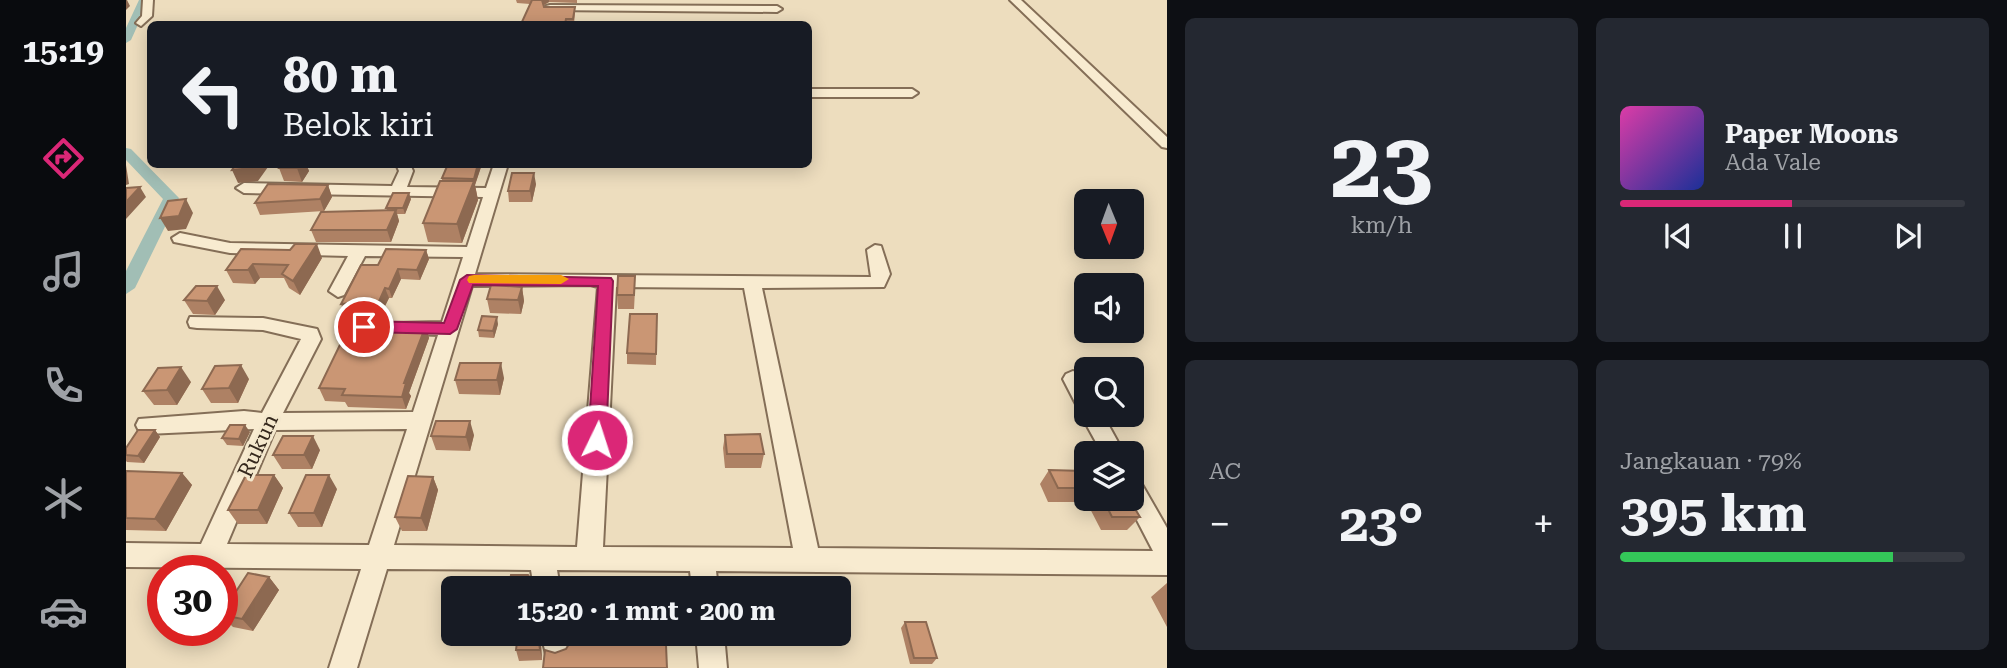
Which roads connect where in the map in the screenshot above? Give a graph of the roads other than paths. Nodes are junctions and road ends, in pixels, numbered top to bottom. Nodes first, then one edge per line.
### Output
1 (148, 0) edge
2 (1015, 0) edge
3 (548, 8) edge
4 (776, 9) dead end
5 (141, 23) dead end
6 (812, 93) edge
7 (912, 93) dead end
8 (1167, 144) edge
9 (405, 168) edge
10 (500, 168) edge
11 (244, 188) dead end
12 (398, 191) junction
13 (494, 193) junction
14 (180, 238) dead end
15 (874, 250) dead end
16 (359, 251) junction
17 (474, 252) junction
18 (467, 280) junction
19 (606, 281) junction
20 (752, 283) junction
21 (338, 291) dead end
22 (197, 322) dead end
23 (376, 327) edge
24 (450, 329) junction
25 (420, 420) junction
26 (268, 422) junction
27 (147, 425) dead end
28 (1144, 510) edge
29 (1167, 552) edge
30 (126, 555) edge
31 (147, 555) edge
32 (209, 555) edge
33 (238, 555) edge
34 (378, 557) junction
35 (543, 560) junction
36 (589, 560) junction
37 (702, 561) junction
38 (808, 561) junction
39 (1167, 563) edge
40 (545, 576) edge
41 (704, 576) edge
42 (711, 646) edge
43 (343, 668) edge
44 (713, 668) edge

1 - 5 street
2 - 8 street
3 - 4 street
6 - 7 street
9 - 12 street
10 - 13 street
11 - 12 street
12 - 13 street
13 - 17 street
14 - 16 street
15 - 20 street
16 - 17 street
16 - 21 street
17 - 18 street
18 - 19 street
18 - 24 street
19 - 20 street
19 - 36 street
20 - 38 street
22 - 26 street, Rukun
23 - 24 street
24 - 25 street
25 - 26 street
25 - 34 street
26 - 27 street
26 - 32 street, Rukun
28 - 29 street
30 - 31 street
33 - 34 street
34 - 35 street
34 - 43 street
35 - 36 street
35 - 40 street
36 - 37 street
37 - 38 street
37 - 41 street
38 - 39 street
42 - 44 street

